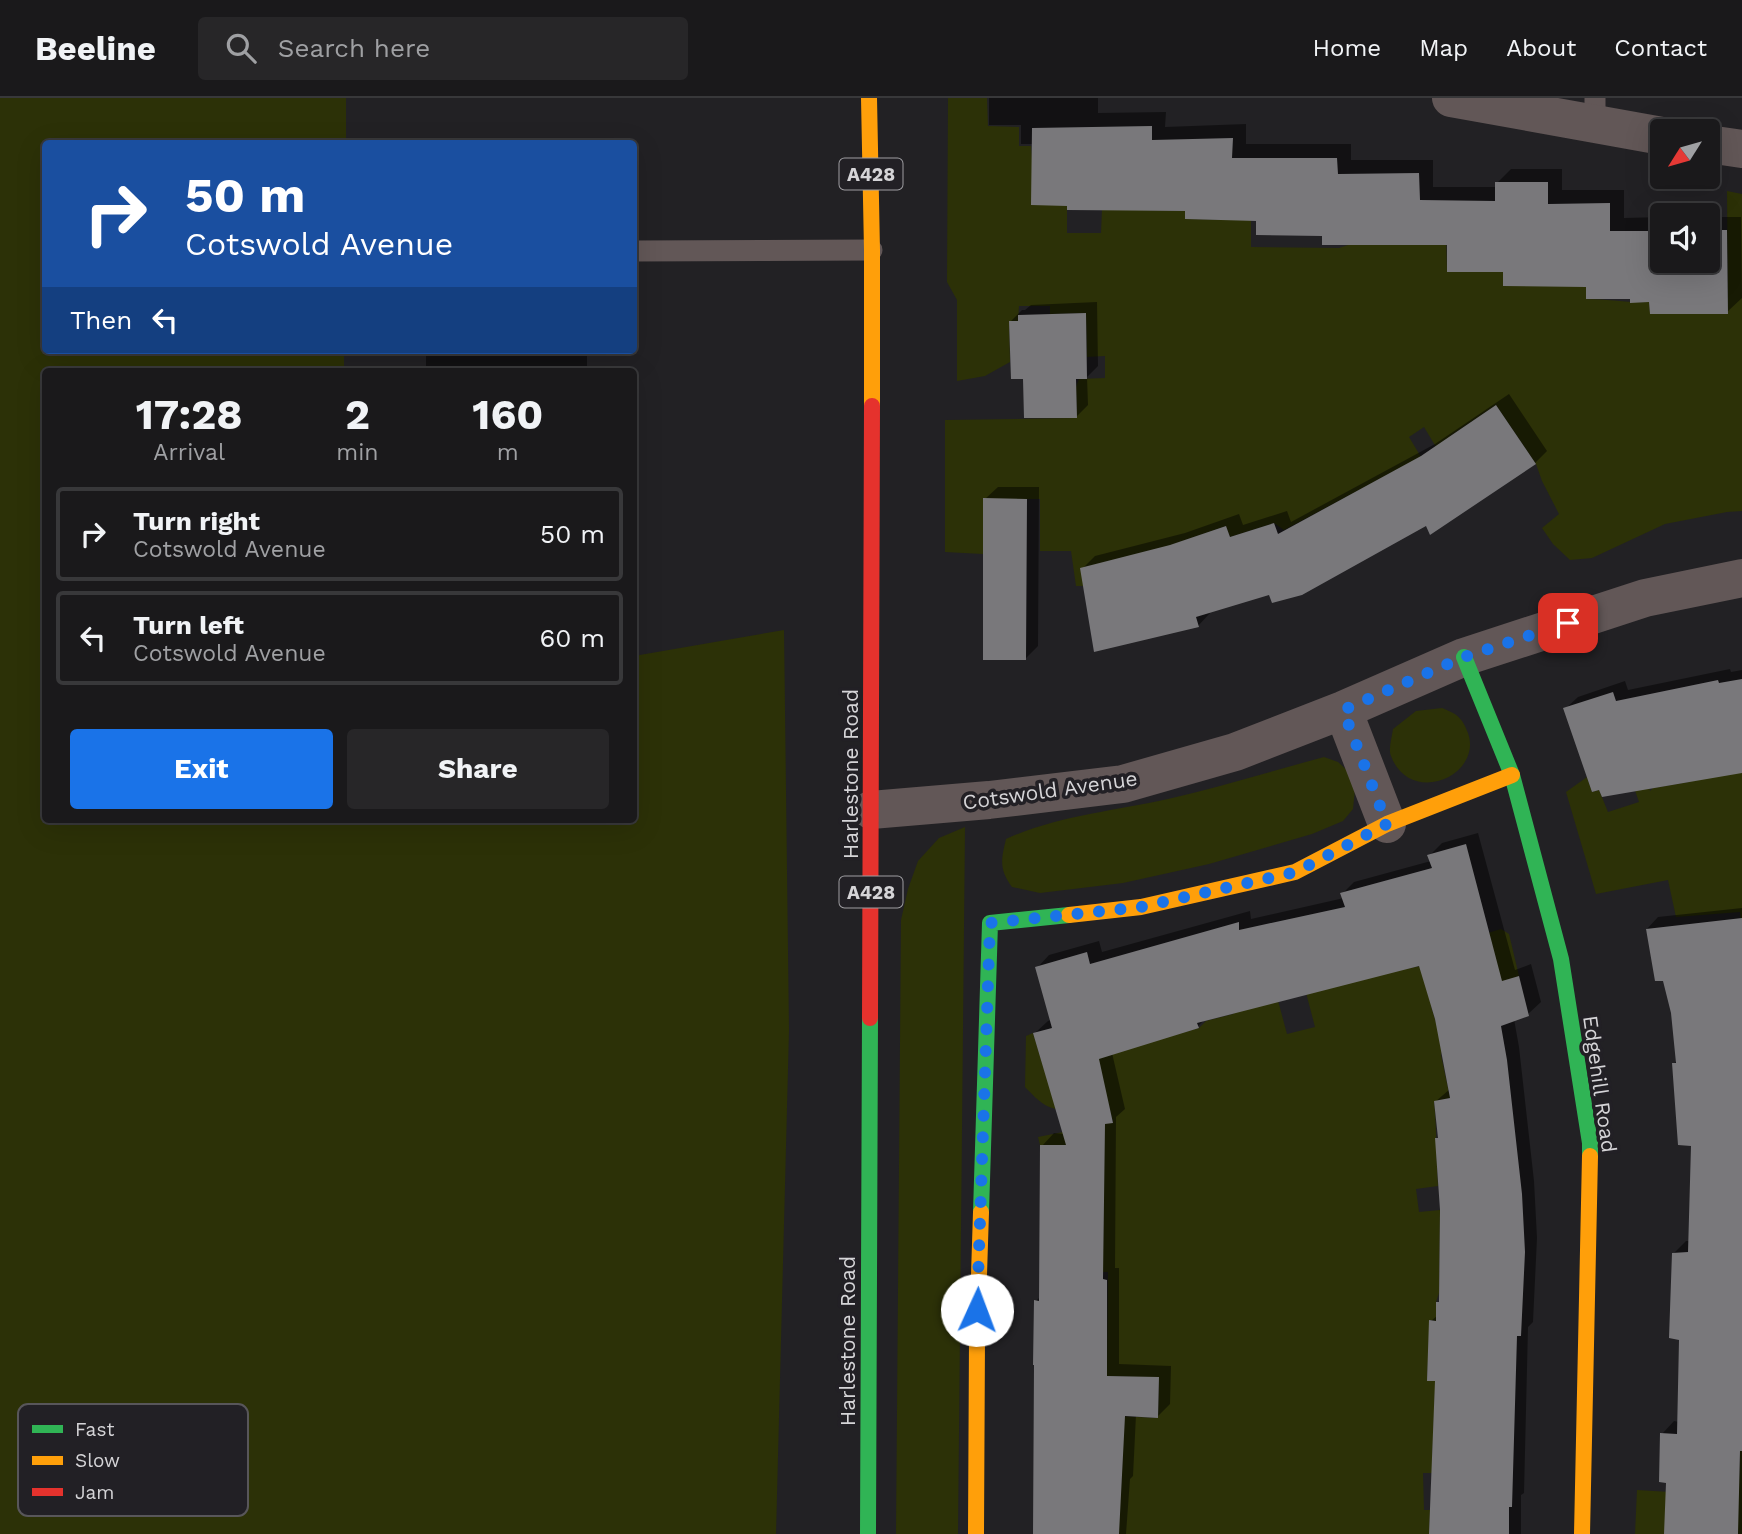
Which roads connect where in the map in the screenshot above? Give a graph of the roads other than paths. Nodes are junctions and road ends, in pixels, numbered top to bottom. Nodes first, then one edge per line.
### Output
1 (869, 98) edge
2 (1451, 98) edge
3 (1595, 111) edge
4 (1650, 132) edge
5 (1720, 146) edge
6 (1742, 149) edge
7 (872, 250) junction
8 (637, 251) edge
9 (1742, 578) edge
10 (1464, 657) junction
11 (1343, 710) junction
12 (1512, 775) junction
13 (871, 810) junction
14 (1387, 824) junction
15 (868, 1534) edge
16 (976, 1534) edge
17 (1582, 1534) edge

1 - 7 street, Harlestone Road / A428
2 - 3 street
3 - 4 street
5 - 6 street
7 - 8 lane
7 - 13 street, Harlestone Road / A428
9 - 10 street, Cotswold Avenue
10 - 11 street, Cotswold Avenue
10 - 12 street, Edgehill Road
11 - 13 street, Cotswold Avenue
11 - 14 street
12 - 14 street
12 - 17 street, Edgehill Road
13 - 15 street, Harlestone Road / A428
14 - 16 street

